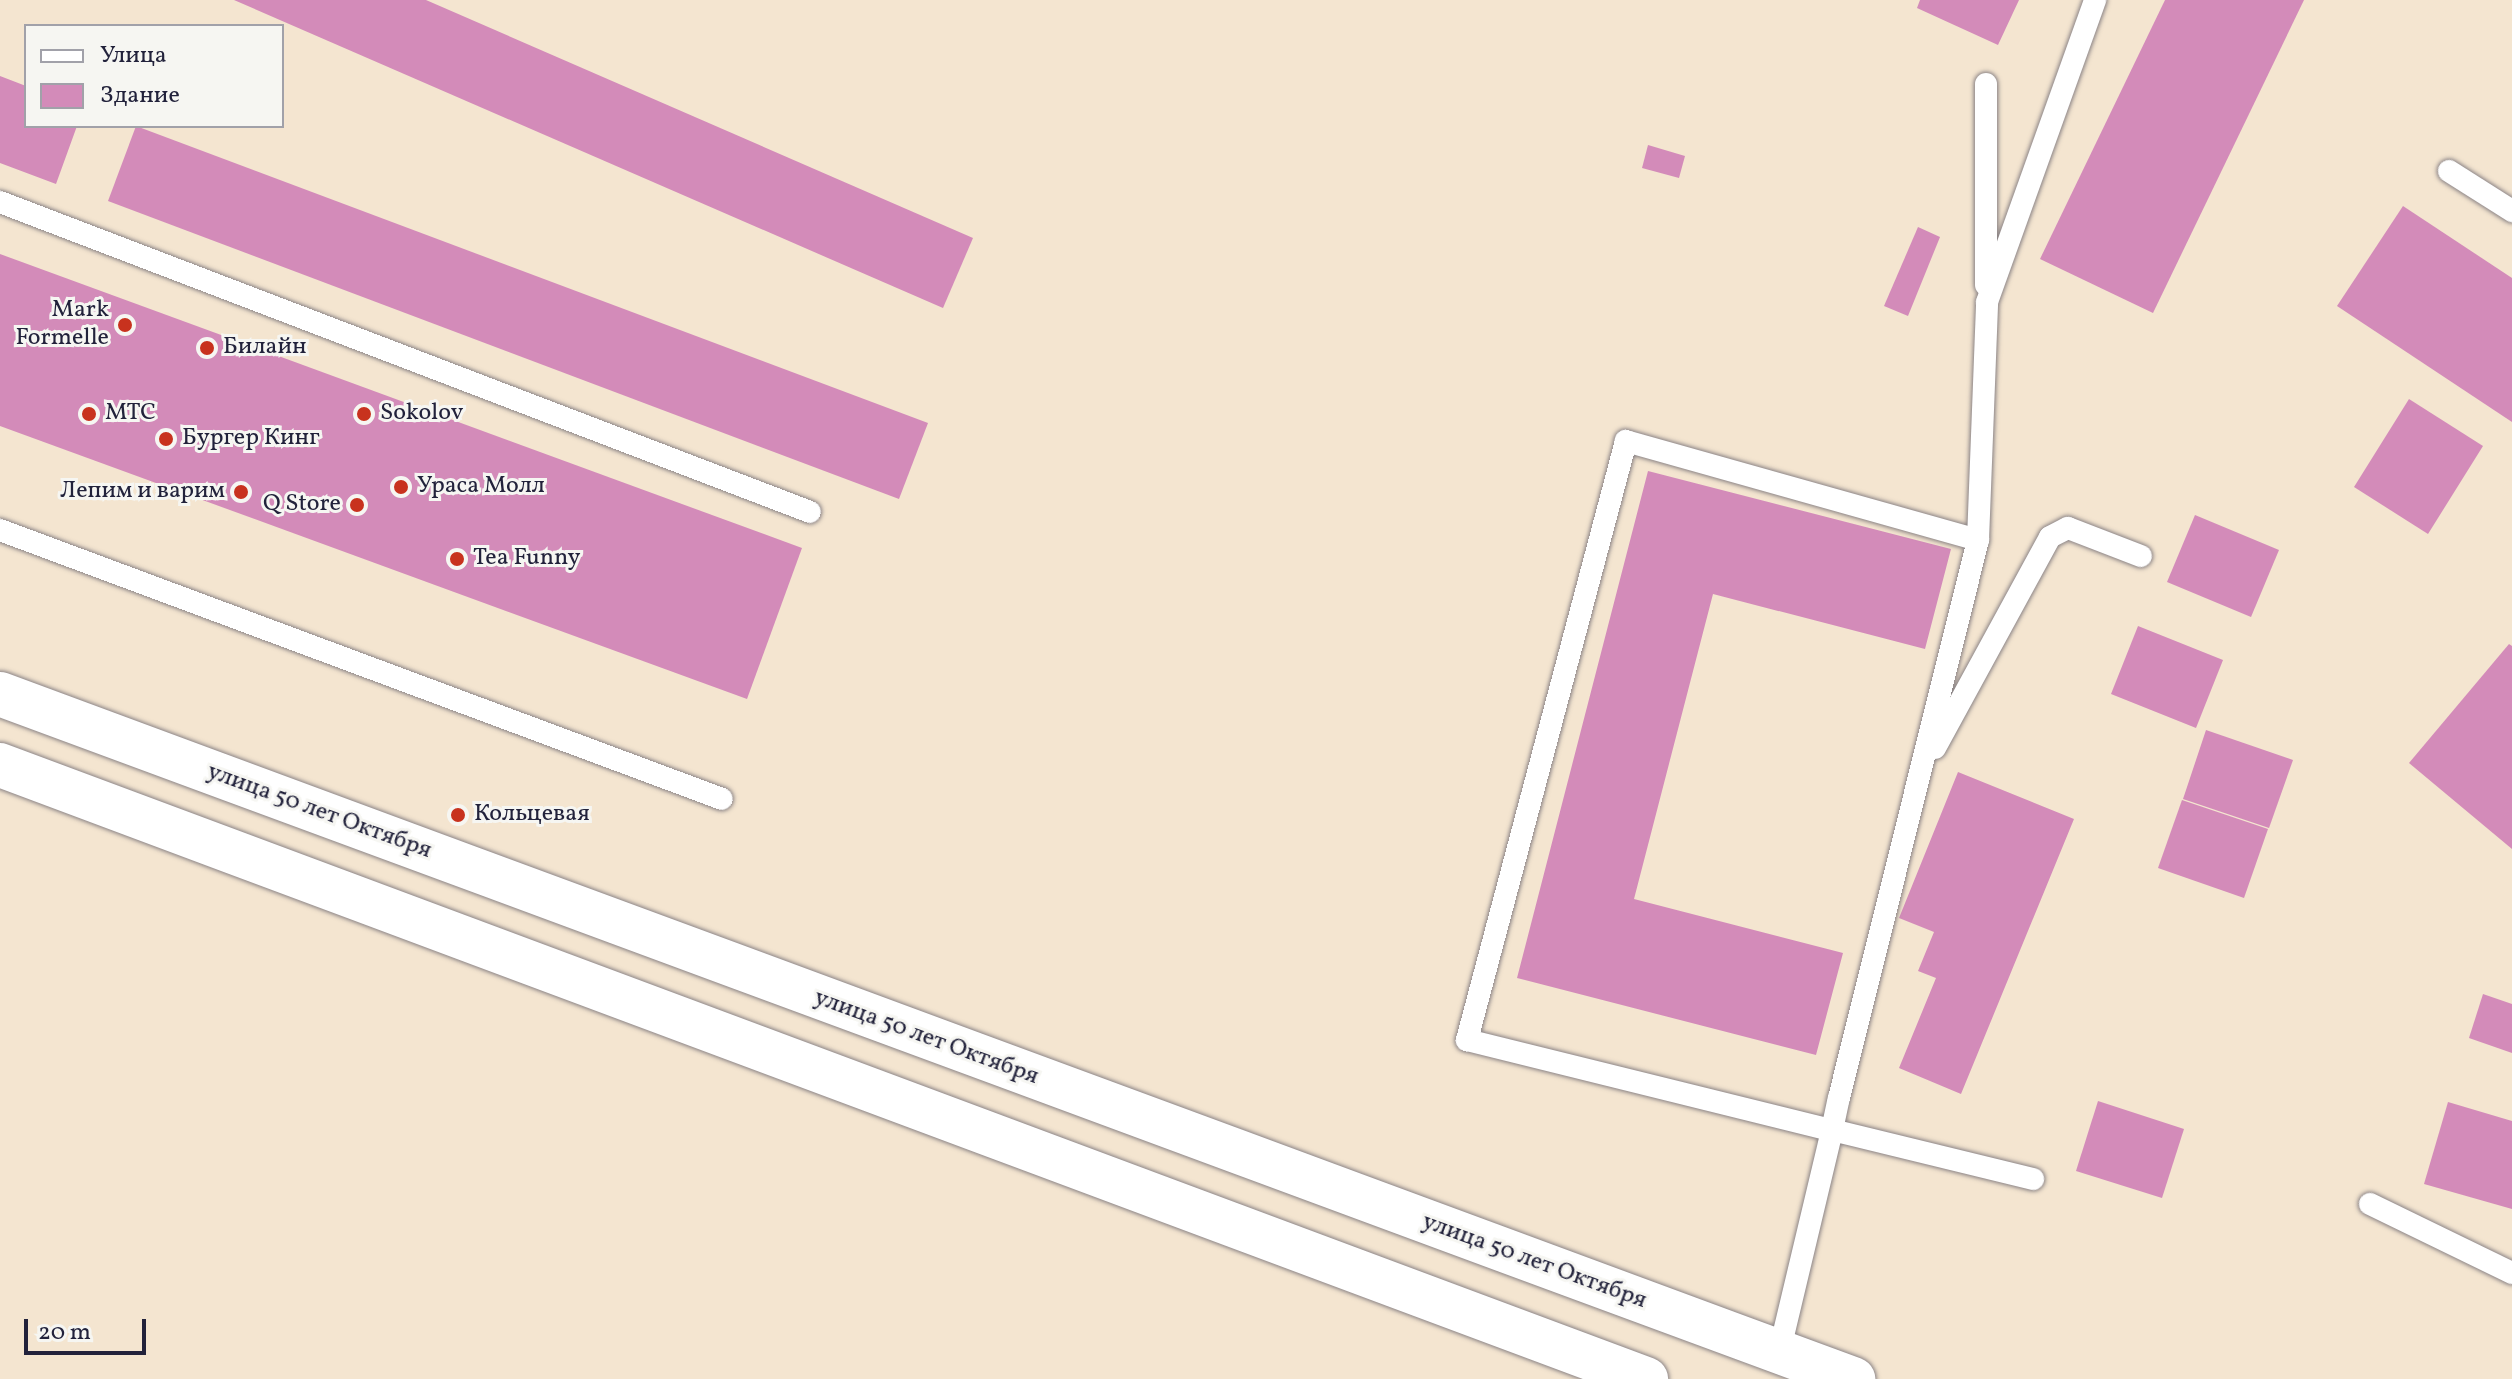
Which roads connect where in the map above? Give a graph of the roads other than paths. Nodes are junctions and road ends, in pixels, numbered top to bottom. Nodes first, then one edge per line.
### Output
1 (2095, 0) edge
2 (1986, 84) dead end
3 (2449, 171) dead end
4 (0, 202) edge
5 (2512, 211) edge
6 (1987, 302) junction
7 (810, 512) dead end
8 (0, 530) edge
9 (1978, 540) junction
10 (2141, 556) dead end
11 (0, 694) edge
12 (0, 765) edge
13 (1918, 782) junction
14 (722, 799) dead end
15 (1832, 1130) junction
16 (2033, 1179) dead end
17 (2370, 1204) dead end
18 (2512, 1273) edge
19 (1779, 1353) junction
20 (1646, 1379) edge
21 (1853, 1379) edge

1 - 6 lane
2 - 6 lane
3 - 5 lane
4 - 7 lane
6 - 9 lane
8 - 14 lane
9 - 13 lane
9 - 15 lane
10 - 13 lane
11 - 19 main road, улица 50 лет Октября
12 - 20 main road
13 - 15 lane
15 - 16 lane
15 - 19 lane
17 - 18 lane
19 - 21 main road, улица 50 лет Октября

